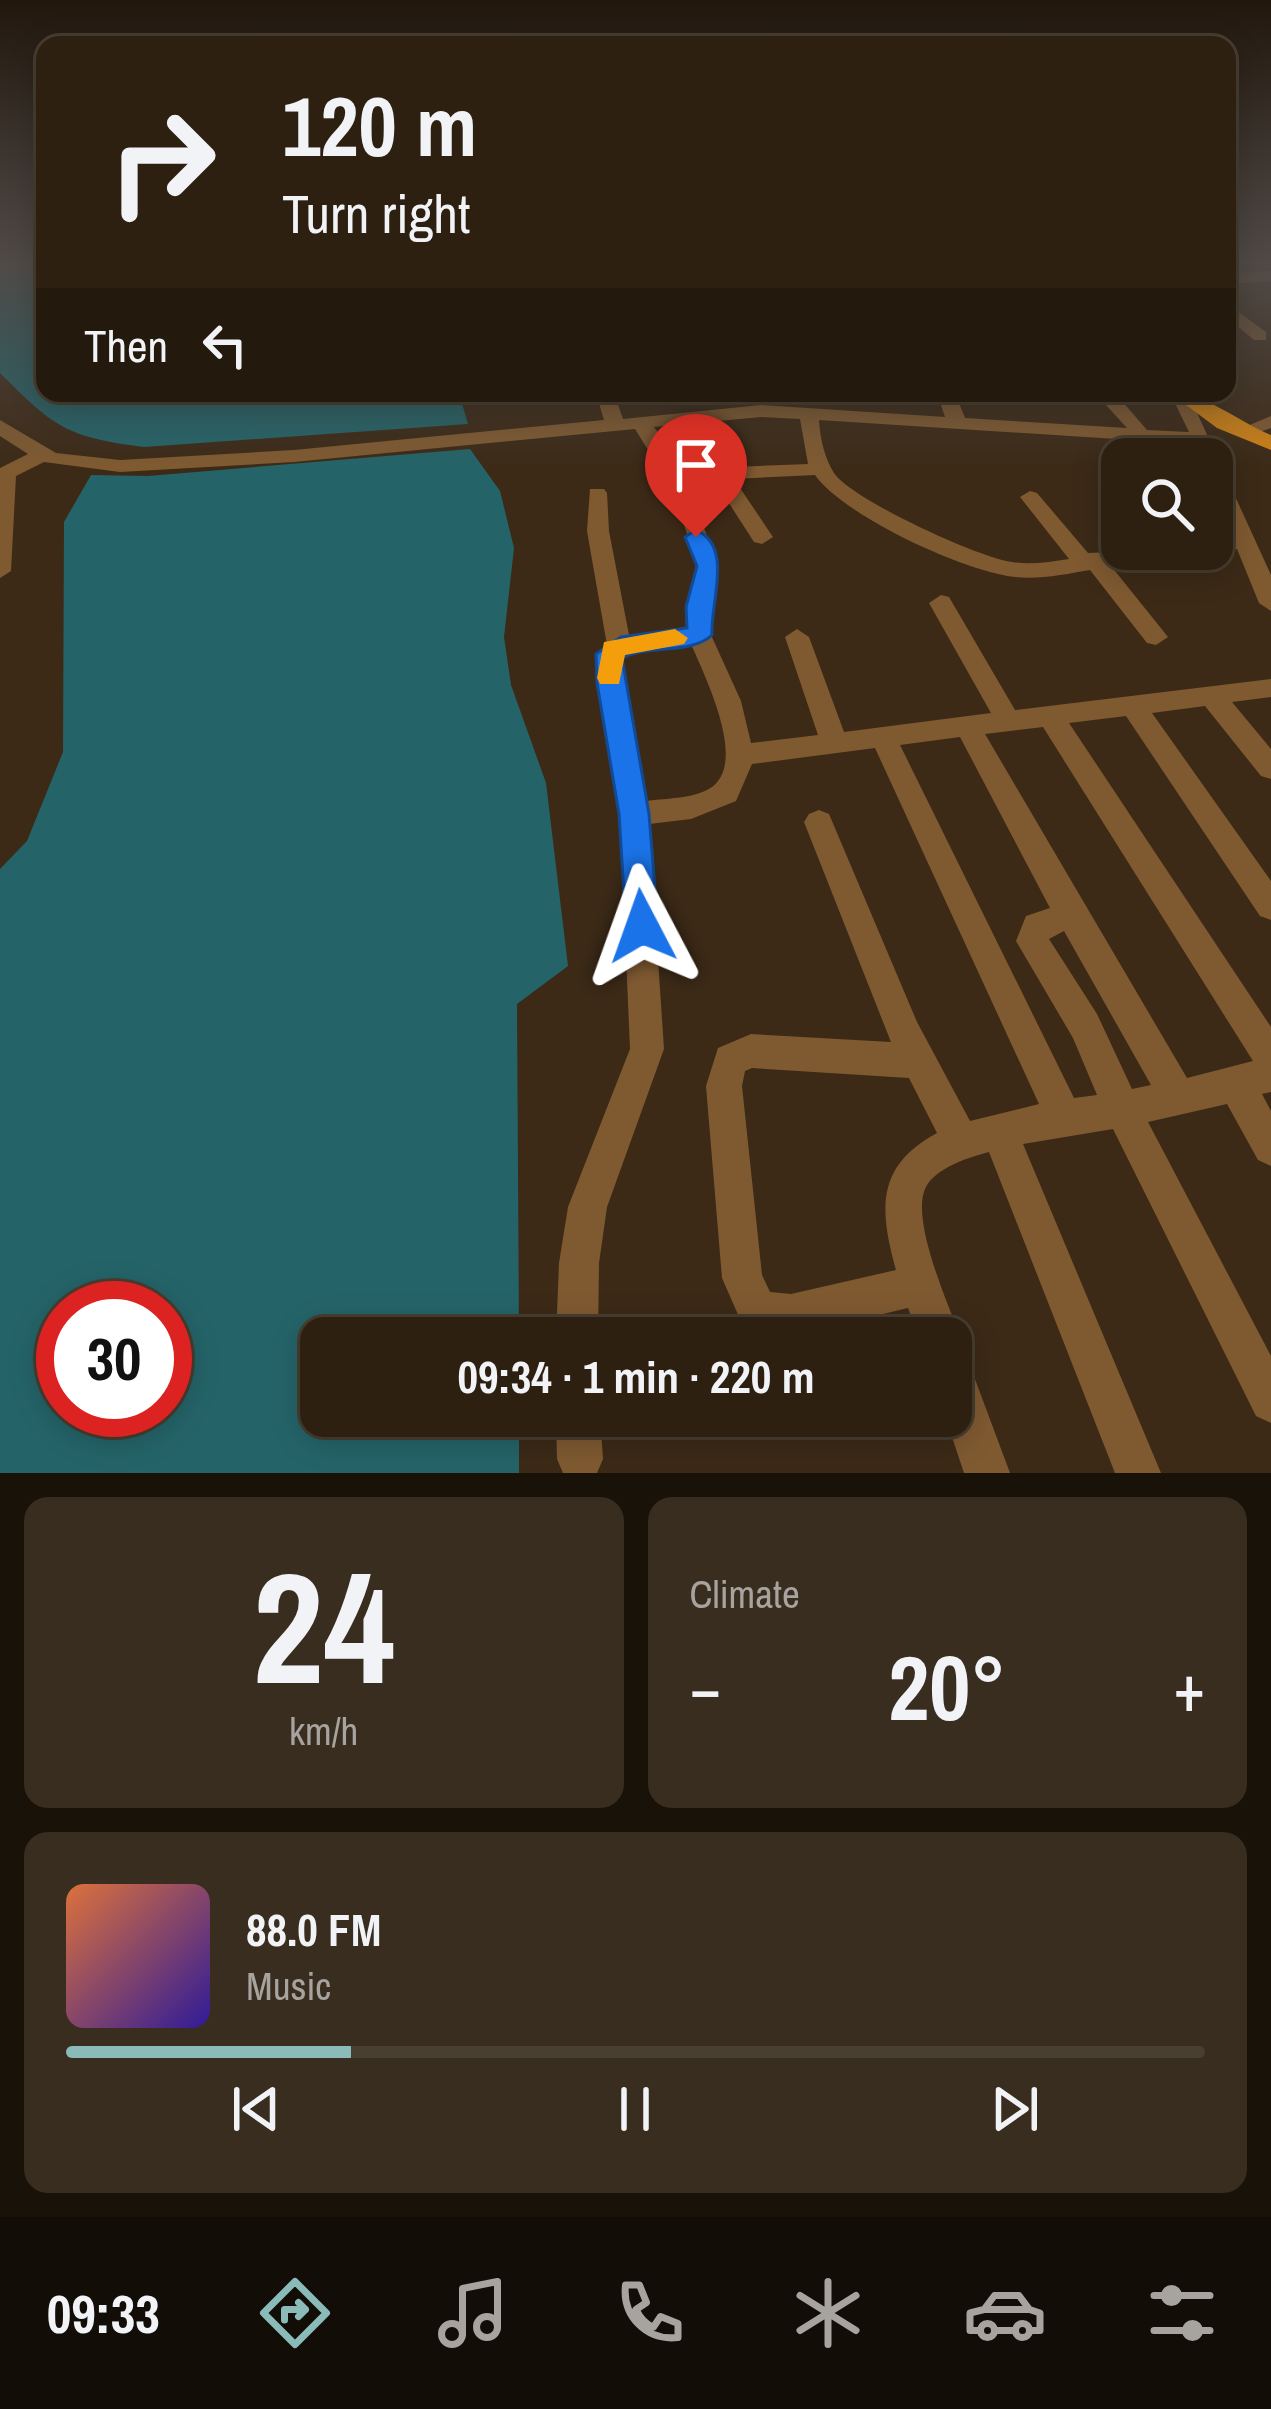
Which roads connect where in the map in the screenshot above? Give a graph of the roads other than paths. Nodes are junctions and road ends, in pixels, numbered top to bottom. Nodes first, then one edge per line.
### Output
1 (1254, 331) edge
2 (1260, 336) dead end
3 (608, 402) edge
4 (756, 402) edge
5 (949, 402) edge
6 (1114, 402) edge
7 (1184, 402) edge
8 (1195, 402) edge
9 (810, 412) junction
10 (638, 422) junction
11 (1271, 422) edge
12 (615, 424) junction
13 (0, 426) edge
14 (958, 426) junction
15 (1243, 432) junction
16 (1142, 437) junction
17 (1146, 438) edge
18 (1201, 438) edge
19 (1271, 443) edge
20 (43, 454) junction
21 (823, 469) junction
22 (681, 475) junction
23 (721, 475) junction
24 (597, 493) dead end
25 (1030, 496) dead end
26 (1233, 514) edge
27 (762, 537) dead end
28 (1244, 541) junction
29 (1233, 542) edge
30 (1101, 558) edge
31 (1088, 560) junction
32 (0, 571) edge
33 (941, 603) dead end
34 (1271, 603) edge
35 (699, 635) junction
36 (797, 637) dead end
37 (1156, 637) dead end
38 (620, 645) junction
39 (1271, 688) edge
40 (1211, 696) junction
41 (1132, 704) junction
42 (1049, 714) junction
43 (1007, 718) junction
44 (967, 724) junction
45 (883, 737) junction
46 (835, 744) junction
47 (740, 755) junction
48 (1271, 768) edge
49 (634, 814) junction
50 (820, 822) dead end
51 (1271, 906) edge
52 (1070, 915) junction
53 (1271, 1058) edge
54 (919, 1061) junction
55 (1254, 1079) edge
56 (1178, 1097) junction
57 (1122, 1109) junction
58 (1065, 1118) junction
59 (981, 1138) junction
60 (1271, 1147) edge
61 (921, 1285) junction
62 (579, 1317) edge
63 (932, 1317) edge
64 (1271, 1401) edge
65 (972, 1430) edge
66 (987, 1473) edge
67 (1138, 1473) edge

1 - 2 street
3 - 12 street
4 - 9 street
4 - 10 street
5 - 14 street
6 - 16 street
7 - 18 street
8 - 15 main road
9 - 14 street
9 - 21 street
10 - 12 street
10 - 22 street
11 - 15 street
12 - 20 street
13 - 20 street
14 - 16 street
15 - 19 main road
16 - 17 street
20 - 32 street
21 - 23 street
21 - 31 street
22 - 23 street
22 - 35 street
23 - 27 street
24 - 38 street
25 - 31 street
26 - 28 street
28 - 29 street
28 - 34 street
30 - 31 street
31 - 37 street
33 - 43 street
35 - 38 street
35 - 47 street
36 - 46 street
38 - 49 street
39 - 40 street
40 - 41 street
40 - 48 street
41 - 42 street
41 - 51 street
42 - 43 street
42 - 53 street
43 - 44 street
44 - 45 street
44 - 52 street
45 - 46 street
45 - 58 street
46 - 47 street
47 - 49 street
49 - 62 street
50 - 54 street
52 - 56 street
52 - 57 street
54 - 59 street
54 - 61 street
55 - 56 street
55 - 60 street
56 - 57 street
57 - 58 street
57 - 64 street
58 - 59 street
59 - 61 street
59 - 67 street
61 - 63 street
65 - 66 street

